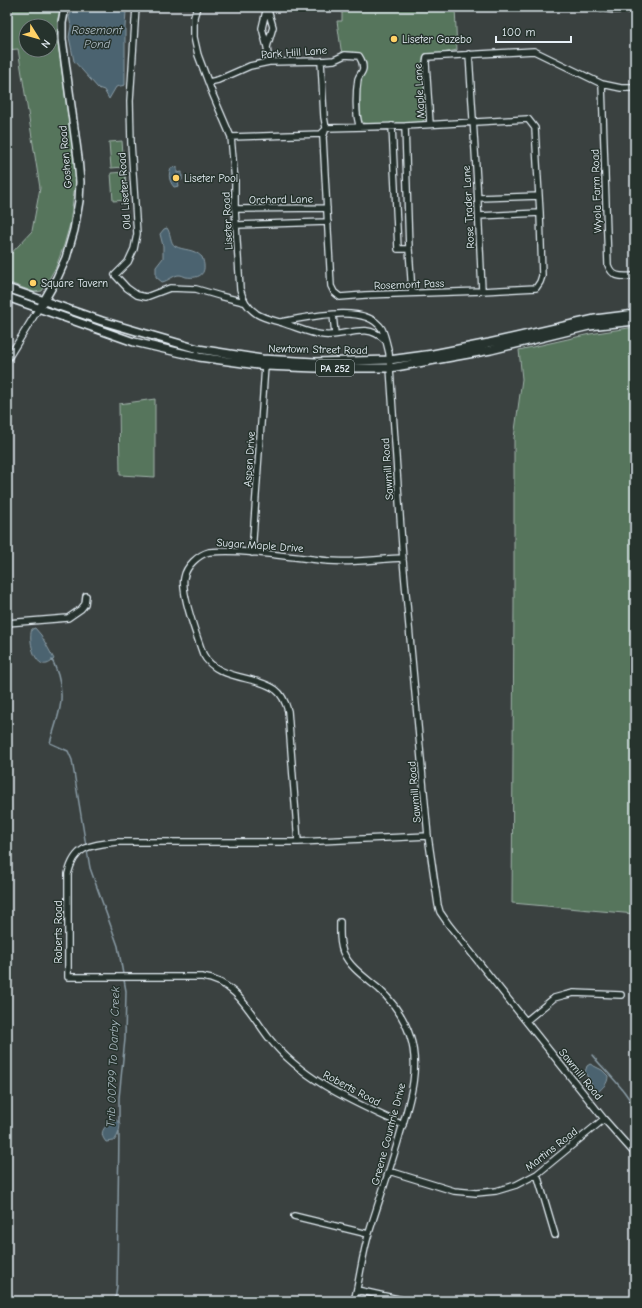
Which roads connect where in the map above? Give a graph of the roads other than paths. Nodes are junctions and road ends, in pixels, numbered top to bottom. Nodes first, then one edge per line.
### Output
1 (65, 7) edge
2 (136, 7) edge
3 (197, 7) edge
4 (267, 7) edge
5 (590, 7) edge
6 (635, 9) edge
7 (267, 47) junction
8 (469, 54) junction
9 (321, 61) junction
10 (269, 62) junction
11 (209, 82) junction
12 (602, 84) junction
13 (635, 88) edge
14 (473, 123) junction
15 (430, 124) junction
16 (392, 126) junction
17 (405, 126) junction
18 (360, 127) junction
19 (326, 128) junction
20 (231, 137) junction
21 (539, 196) junction
22 (478, 198) junction
23 (327, 208) junction
24 (407, 208) junction
25 (397, 209) junction
26 (235, 210) junction
27 (540, 213) junction
28 (479, 216) junction
29 (328, 222) junction
30 (237, 225) junction
31 (409, 249) junction
32 (635, 276) edge
33 (7, 288) edge
34 (482, 291) junction
35 (412, 293) junction
36 (7, 297) edge
37 (43, 302) junction
38 (244, 302) junction
39 (39, 308) junction
40 (635, 314) edge
41 (333, 315) junction
42 (635, 321) edge
43 (280, 322) junction
44 (335, 334) junction
45 (156, 338) junction
46 (386, 340) junction
47 (155, 347) junction
48 (7, 360) edge
49 (390, 364) junction
50 (265, 366) junction
51 (252, 553) junction
52 (403, 558) junction
53 (86, 596) dead end
54 (7, 623) edge
55 (428, 836) junction
56 (298, 842) junction
57 (340, 922) dead end
58 (621, 995) dead end
59 (526, 1021) junction
60 (604, 1119) junction
61 (403, 1125) junction
62 (635, 1154) edge
63 (390, 1171) junction
64 (537, 1174) junction
65 (294, 1216) dead end
66 (368, 1234) junction
67 (555, 1235) dead end
68 (357, 1290) junction
69 (354, 1301) edge
70 (407, 1301) edge

1 - 37 main road, Goshen Road
2 - 38 street, Old Liseter Road
3 - 11 street, Liseter Road
4 - 7 street
4 - 7 street
5 - 6 street
7 - 10 street
8 - 12 street
8 - 14 street, Rose Trader Lane
8 - 15 street, Maple Lane
9 - 10 street, Park Hill Lane
9 - 18 street, Park Hill Lane
9 - 19 street, Rosemont Pass
10 - 11 street, Park Hill Lane
11 - 20 street, Liseter Road
12 - 13 street
12 - 32 street, Wyola Farm Road
14 - 15 street
14 - 21 street, Rosemont Pass
14 - 22 street, Rose Trader Lane
15 - 17 street
16 - 17 street
16 - 18 street
16 - 25 street
17 - 24 street
18 - 19 street
19 - 20 street
19 - 23 street, Rosemont Pass
20 - 26 street, Liseter Road
21 - 22 street
21 - 27 street, Rosemont Pass
22 - 28 street, Rose Trader Lane
23 - 26 street, Orchard Lane
23 - 29 street, Rosemont Pass
24 - 25 street
24 - 31 street
25 - 31 street
26 - 30 street, Liseter Road
27 - 28 street
27 - 34 street, Rosemont Pass
28 - 34 street, Rose Trader Lane
29 - 30 street
29 - 35 street, Rosemont Pass
30 - 38 street, Liseter Road
31 - 35 street
33 - 37 main road, Newtown Street Road / PA 252
34 - 35 street, Rosemont Pass
36 - 39 main road, Newtown Street Road / PA 252
37 - 39 main road, Goshen Road
37 - 45 main road, Newtown Street Road / PA 252
38 - 43 street
39 - 47 main road, Newtown Street Road / PA 252
39 - 48 street, Goshen Road
40 - 49 main road, Newtown Street Road / PA 252
41 - 43 street
41 - 44 street
41 - 46 street
42 - 49 main road, Newtown Street Road / PA 252
43 - 44 street
44 - 46 street
45 - 47 main road
45 - 49 main road, Newtown Street Road / PA 252
46 - 49 street
47 - 50 main road, Newtown Street Road / PA 252
49 - 50 main road, Newtown Street Road / PA 252
49 - 52 street, Sawmill Road
50 - 51 street, Aspen Drive
51 - 52 street, Sugar Maple Drive
51 - 56 street, Sugar Maple Drive
52 - 55 street, Sawmill Road
53 - 54 street
55 - 56 street, Roberts Road
55 - 59 street, Sawmill Road
56 - 61 street, Roberts Road
57 - 61 street, Greene Countrie Drive
58 - 59 street
59 - 60 street, Sawmill Road
60 - 62 street, Sawmill Road
60 - 64 street, Martins Road
61 - 63 street, Greene Countrie Drive
63 - 64 street, Martins Road
63 - 66 street, Greene Countrie Drive
64 - 67 street
65 - 66 street
66 - 68 street, Greene Countrie Drive
68 - 69 street, Greene Countrie Drive
68 - 70 street

